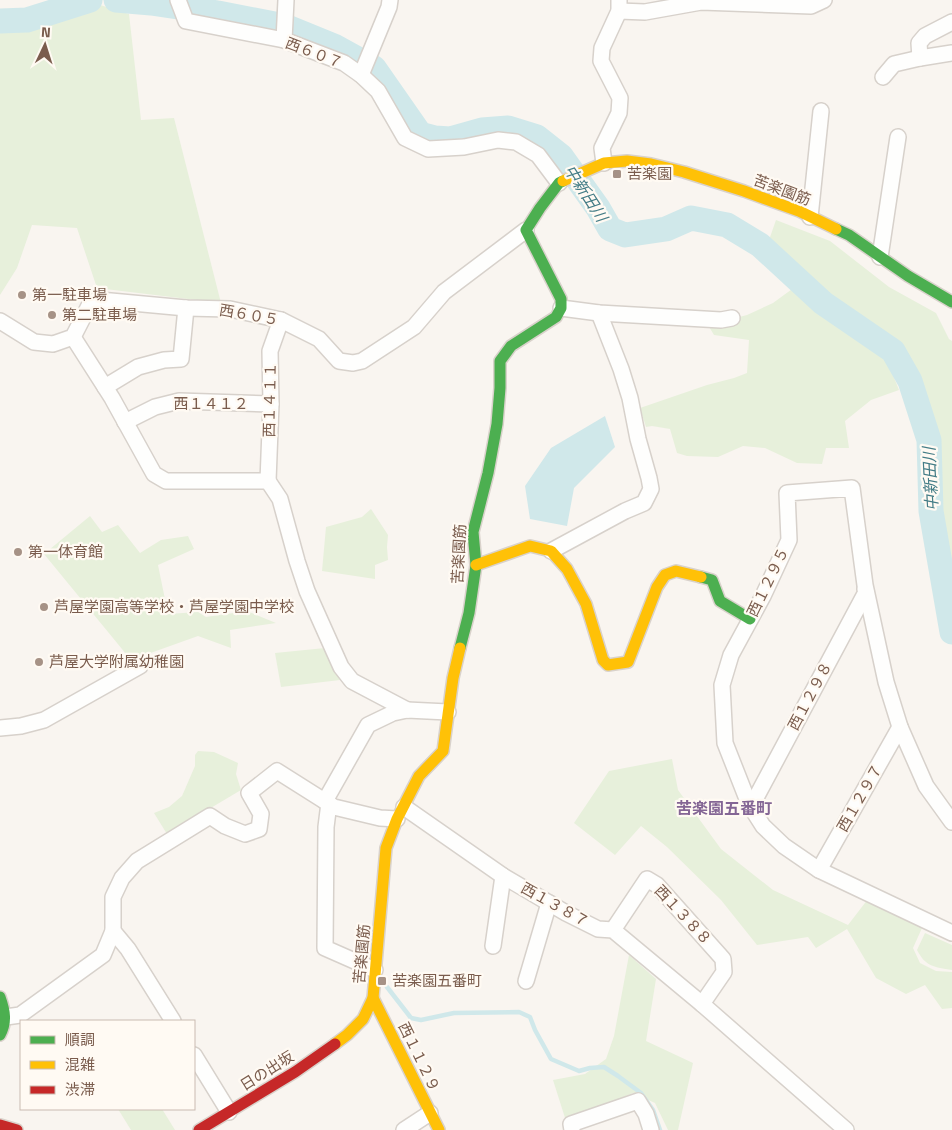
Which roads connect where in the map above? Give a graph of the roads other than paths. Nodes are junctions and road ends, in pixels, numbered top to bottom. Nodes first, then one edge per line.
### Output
1 (178, 0) edge
2 (286, 0) edge
3 (390, 0) edge
4 (824, 0) edge
5 (701, 1) edge
6 (619, 5) edge
7 (952, 22) edge
8 (285, 32) junction
9 (952, 53) edge
10 (920, 58) junction
11 (365, 67) junction
12 (883, 77) dead end
13 (821, 111) dead end
14 (898, 137) dead end
15 (604, 163) junction
16 (563, 181) junction
17 (810, 216) junction
18 (526, 230) junction
19 (880, 257) junction
20 (952, 302) edge
21 (186, 308) junction
22 (562, 308) junction
23 (599, 313) junction
24 (732, 318) dead end
25 (281, 320) junction
26 (0, 321) edge
27 (73, 337) junction
28 (105, 387) junction
29 (271, 404) junction
30 (126, 422) junction
31 (268, 481) junction
32 (550, 551) junction
33 (476, 565) junction
34 (865, 585) junction
35 (750, 619) junction
36 (140, 666) dead end
37 (407, 710) junction
38 (448, 712) junction
39 (900, 727) junction
40 (0, 728) edge
41 (327, 802) junction
42 (751, 807) junction
43 (400, 813) junction
44 (952, 822) edge
45 (818, 870) junction
46 (503, 876) junction
47 (549, 903) junction
48 (613, 930) junction
49 (113, 931) junction
50 (952, 933) edge
51 (493, 946) dead end
52 (375, 970) junction
53 (526, 981) dead end
54 (0, 997) edge
55 (373, 998) junction
56 (702, 1004) junction
57 (6, 1017) junction
58 (172, 1020) edge
59 (0, 1035) edge
60 (195, 1057) edge
61 (430, 1114) junction
62 (225, 1120) edge
63 (0, 1125) edge
64 (17, 1130) edge
65 (200, 1130) edge
66 (404, 1130) edge
67 (439, 1130) edge
68 (572, 1130) edge
69 (651, 1130) edge
70 (846, 1130) edge

1 - 8 street, 西６０７
2 - 8 street
3 - 11 street
4 - 5 street
5 - 6 street
6 - 15 street
7 - 10 street
8 - 11 street, 西６０７
9 - 10 street
10 - 12 street
11 - 16 street, 西６０７
13 - 17 street
14 - 19 street
15 - 16 street, 苦楽園筋
15 - 17 street, 苦楽園筋
16 - 18 street
17 - 19 street, 苦楽園筋
18 - 22 street
18 - 25 street, 西６０５
19 - 20 street, 苦楽園筋
21 - 25 street, 西６０５
21 - 27 street, 西６０５
21 - 28 street
22 - 23 street
22 - 33 street, 苦楽園筋
23 - 24 street
23 - 32 street
25 - 29 street, 西１４１１
26 - 27 street
27 - 28 street
28 - 30 street
29 - 30 street, 西１４１２
29 - 31 street, 西１４１１
30 - 31 street
31 - 37 street
32 - 33 street
32 - 35 street
33 - 38 street, 苦楽園筋
34 - 35 street, 西１２９５
34 - 39 street, 西１２９５
34 - 42 street, 西１２９８
35 - 42 street, 西１２９５
36 - 40 street
37 - 38 street
37 - 41 street
38 - 43 street, 苦楽園筋
39 - 44 street, 西１２９５
39 - 45 street, 西１２９７
41 - 43 street
41 - 49 street
41 - 52 street
42 - 45 street, 西１２９５
43 - 46 street, 西１３８７
43 - 52 street, 苦楽園筋
45 - 50 street, 西１２９５
46 - 47 street, 西１３８７
46 - 51 street
47 - 48 street, 西１３８７
47 - 53 street
48 - 56 street, 西１３８７
48 - 56 street, 西１３８８
49 - 57 street
49 - 58 street
52 - 55 street, 苦楽園筋
54 - 57 street
55 - 61 street, 西１１２９
55 - 62 street, 日の出坂
56 - 70 street, 西１３８７
57 - 59 street
60 - 62 street
61 - 66 street
61 - 67 street, 西１１２９
62 - 65 street, 日の出坂
63 - 64 street
68 - 69 street

